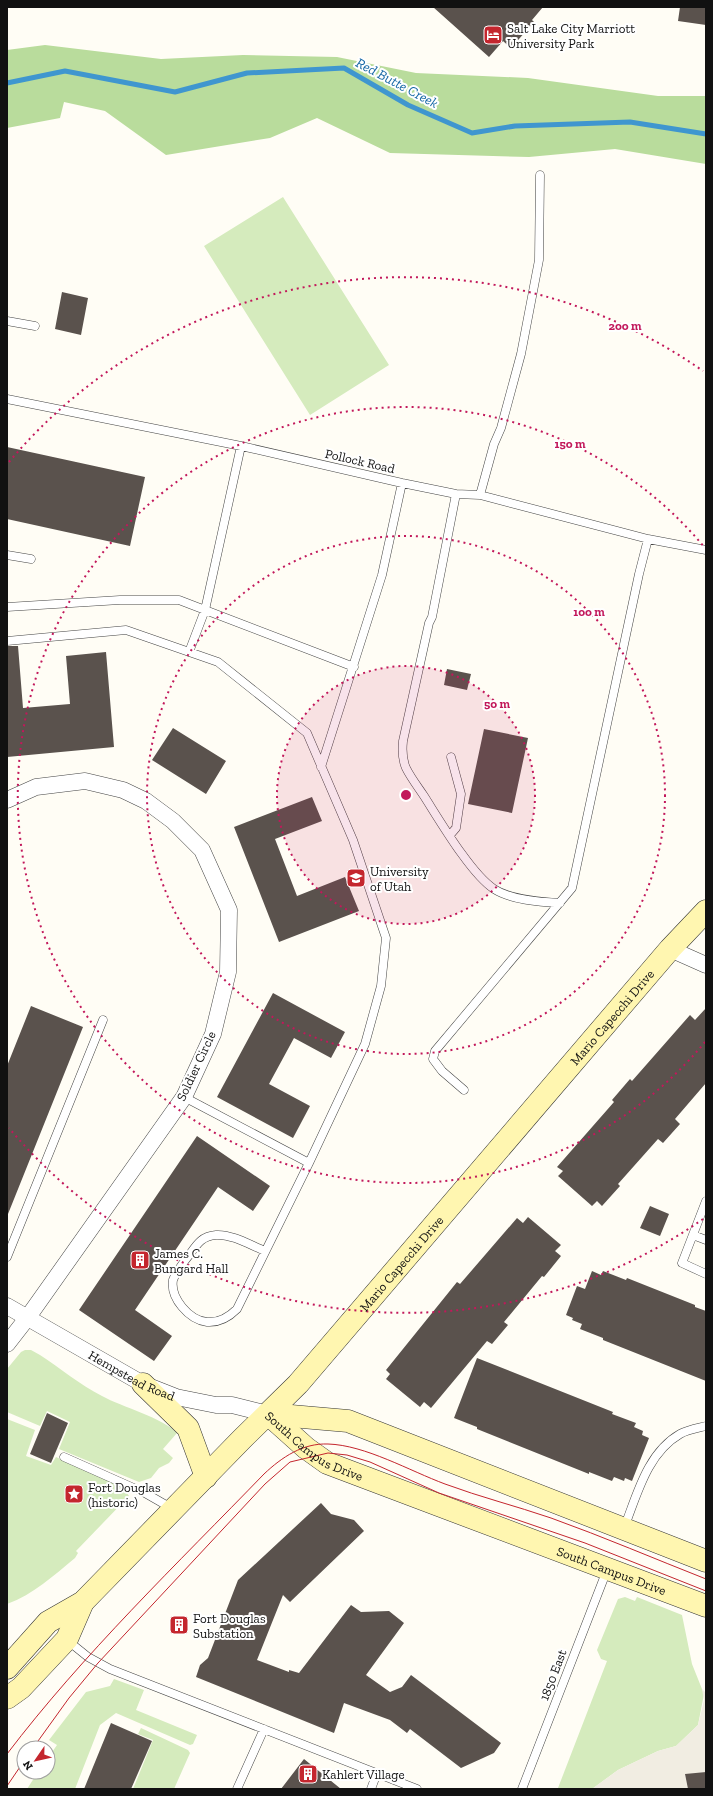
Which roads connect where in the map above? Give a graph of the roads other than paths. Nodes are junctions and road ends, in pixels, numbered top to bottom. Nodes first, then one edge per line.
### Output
1 (540, 175) dead end
2 (7, 321) edge
3 (35, 326) dead end
4 (7, 399) edge
5 (241, 446) junction
6 (402, 483) junction
7 (456, 494) junction
8 (480, 495) junction
9 (648, 539) junction
10 (706, 550) edge
11 (7, 555) edge
12 (31, 559) dead end
13 (7, 607) edge
14 (205, 610) junction
15 (7, 641) edge
16 (189, 652) junction
17 (354, 667) junction
18 (451, 757) dead end
19 (321, 767) junction
20 (7, 800) edge
21 (450, 835) junction
22 (560, 902) junction
23 (706, 911) edge
24 (670, 949) junction
25 (706, 965) edge
26 (104, 1020) dead end
27 (464, 1090) dead end
28 (184, 1097) junction
29 (309, 1163) junction
30 (706, 1201) edge
31 (693, 1234) junction
32 (706, 1240) edge
33 (265, 1251) junction
34 (7, 1257) edge
35 (706, 1274) edge
36 (7, 1306) edge
37 (28, 1317) junction
38 (7, 1344) edge
39 (143, 1384) junction
40 (268, 1414) junction
41 (706, 1426) edge
42 (64, 1457) dead end
43 (206, 1477) junction
44 (173, 1509) junction
45 (624, 1528) junction
46 (706, 1560) edge
47 (607, 1570) junction
48 (83, 1602) junction
49 (706, 1606) edge
50 (67, 1639) junction
51 (7, 1667) edge
52 (7, 1698) edge
53 (264, 1729) junction
54 (377, 1773) junction
55 (237, 1789) edge
56 (370, 1789) edge
57 (417, 1789) edge
58 (522, 1789) edge

1 - 8 lane
2 - 3 lane
4 - 5 lane, Pollock Road
5 - 6 lane, Pollock Road
5 - 14 lane
6 - 7 lane, Pollock Road
6 - 17 lane
7 - 8 lane, Pollock Road
7 - 21 lane
8 - 9 lane, Pollock Road
9 - 10 lane, Pollock Road
9 - 22 lane
11 - 12 lane
13 - 14 lane
14 - 16 lane
14 - 17 lane
15 - 16 lane
16 - 19 lane
17 - 19 lane
18 - 21 lane
19 - 29 lane
20 - 28 street, Soldier Circle
21 - 22 lane
22 - 27 lane
23 - 24 main road, Mario Capecchi Drive
24 - 25 street
24 - 40 main road, Mario Capecchi Drive
26 - 34 lane
28 - 29 lane
28 - 37 street, Soldier Circle
29 - 33 lane
30 - 31 lane
31 - 32 lane
31 - 35 lane
33 - 33 lane
36 - 37 street, Hempstead Road
37 - 38 street, Soldier Circle
37 - 39 street, Hempstead Road
39 - 40 street, Hempstead Road
39 - 43 main road
40 - 43 main road, Mario Capecchi Drive
40 - 45 main road, South Campus Drive
40 - 47 main road, South Campus Drive
41 - 45 lane
42 - 44 lane
43 - 44 main road, Mario Capecchi Drive
44 - 48 main road, Mario Capecchi Drive
45 - 46 main road, South Campus Drive
47 - 49 main road, South Campus Drive
47 - 58 lane, 1850 East
48 - 50 main road, Mario Capecchi Drive
48 - 51 main road, Mario Capecchi Drive
50 - 52 main road, Mario Capecchi Drive
50 - 53 lane
53 - 54 lane
53 - 55 lane
54 - 56 lane
54 - 57 lane

